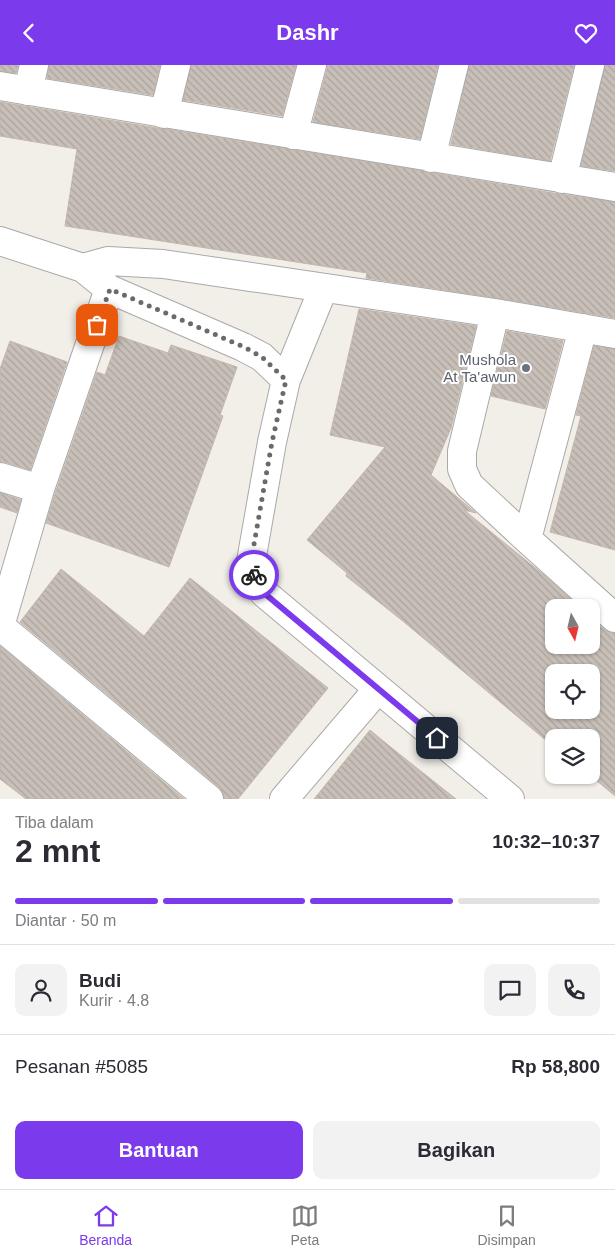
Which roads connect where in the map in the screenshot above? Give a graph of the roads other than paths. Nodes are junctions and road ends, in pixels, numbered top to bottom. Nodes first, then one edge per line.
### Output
1 (34, 65) edge
2 (176, 65) edge
3 (312, 65) edge
4 (454, 65) edge
5 (590, 65) edge
6 (0, 87) edge
7 (28, 91) junction
8 (164, 114) junction
9 (293, 135) junction
10 (431, 158) junction
11 (562, 179) junction
12 (615, 187) edge
13 (0, 241) edge
14 (83, 268) junction
15 (110, 289) junction
16 (323, 289) junction
17 (495, 313) junction
18 (583, 328) junction
19 (615, 335) edge
20 (286, 380) junction
21 (0, 477) edge
22 (40, 489) junction
23 (527, 539) junction
24 (615, 618) edge
25 (0, 626) edge
26 (378, 689) junction
27 (209, 799) edge
28 (284, 799) edge
29 (510, 799) edge

1 - 7 street
2 - 8 street
3 - 9 street
4 - 10 street
5 - 11 street
6 - 7 street
7 - 8 street
8 - 9 street
9 - 10 street
10 - 11 street
11 - 12 street
13 - 14 street
14 - 15 street
14 - 16 street
15 - 20 street
15 - 22 street
16 - 17 street
16 - 20 street
17 - 18 street
17 - 23 street
18 - 19 street
18 - 23 street
20 - 26 street
21 - 22 street
22 - 25 street
23 - 24 street
25 - 27 street
26 - 28 street
26 - 29 street

